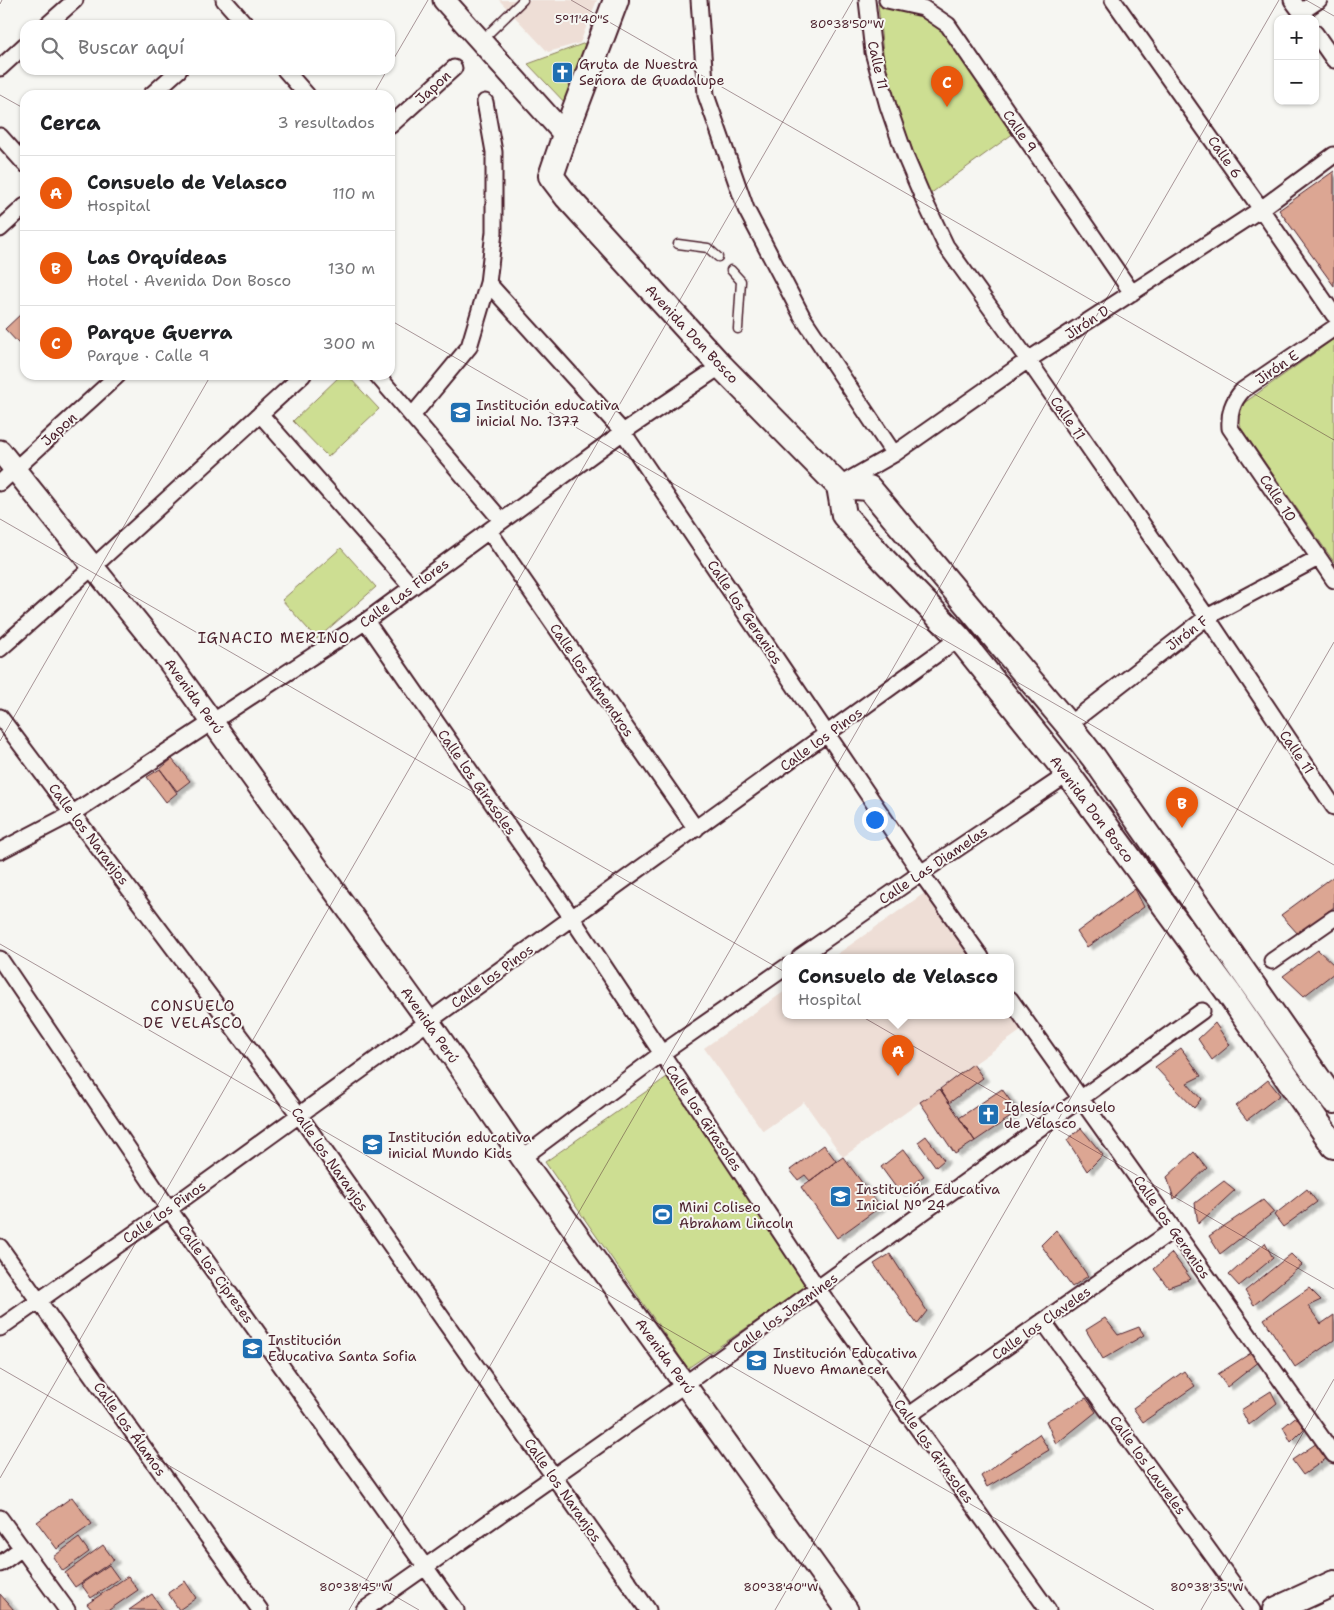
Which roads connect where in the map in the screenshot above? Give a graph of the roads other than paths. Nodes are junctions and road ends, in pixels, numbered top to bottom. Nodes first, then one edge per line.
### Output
1 (75, 0) edge
2 (224, 0) edge
3 (444, 0) edge
4 (522, 0) edge
5 (616, 0) edge
6 (699, 0) edge
7 (868, 0) edge
8 (887, 0) edge
9 (1113, 0) edge
10 (1292, 0) edge
11 (1319, 0) edge
12 (1302, 15) edge
13 (1304, 15) edge
14 (53, 20) edge
15 (237, 20) edge
16 (1319, 39) edge
17 (481, 41) junction
18 (20, 50) edge
19 (1334, 60) edge
20 (0, 68) edge
21 (454, 68) dead end
22 (173, 75) edge
23 (289, 75) edge
24 (156, 90) edge
25 (303, 90) edge
26 (485, 102) dead end
27 (395, 121) edge
28 (565, 135) junction
29 (0, 136) edge
30 (1334, 155) edge
31 (20, 158) edge
32 (1261, 209) junction
33 (20, 211) edge
34 (0, 229) edge
35 (678, 244) dead end
36 (718, 257) dead end
37 (731, 270) dead end
38 (488, 283) junction
39 (1132, 293) junction
40 (1334, 315) edge
41 (738, 328) dead end
42 (1334, 328) edge
43 (1028, 360) junction
44 (721, 366) junction
45 (113, 380) edge
46 (297, 380) edge
47 (381, 380) edge
48 (1229, 413) joint
49 (260, 414) junction
50 (412, 416) junction
51 (623, 432) junction
52 (0, 451) edge
53 (894, 454) junction
54 (8, 476) edge
55 (839, 486) junction
56 (502, 520) junction
57 (489, 530) junction
58 (1318, 558) junction
59 (94, 566) junction
60 (1334, 580) edge
61 (412, 587) junction
62 (1207, 617) junction
63 (366, 621) junction
64 (959, 638) junction
65 (0, 649) edge
66 (0, 716) edge
67 (212, 722) junction
68 (1068, 725) junction
69 (828, 734) junction
70 (1068, 774) junction
71 (1334, 807) edge
72 (73, 813) junction
73 (696, 829) junction
74 (0, 851) edge
75 (921, 872) junction
76 (572, 918) junction
77 (1334, 918) edge
78 (804, 954) edge
79 (979, 954) edge
80 (0, 959) edge
81 (1272, 961) dead end
82 (782, 970) edge
83 (1248, 977) junction
84 (1228, 992) junction
85 (1014, 1005) edge
86 (1202, 1011) dead end
87 (428, 1022) junction
88 (661, 1054) junction
89 (1081, 1099) junction
90 (1334, 1101) edge
91 (299, 1115) junction
92 (1334, 1146) edge
93 (522, 1158) junction
94 (169, 1209) junction
95 (1173, 1230) junction
96 (0, 1247) edge
97 (818, 1289) junction
98 (38, 1301) junction
99 (1043, 1321) junction
100 (0, 1328) edge
101 (685, 1384) junction
102 (908, 1416) junction
103 (1334, 1455) edge
104 (554, 1476) junction
105 (0, 1518) edge
106 (22, 1548) junction
107 (0, 1564) edge
108 (426, 1567) junction
109 (1334, 1583) edge
110 (67, 1610) edge
111 (260, 1610) edge
112 (364, 1610) edge
113 (456, 1610) edge
114 (648, 1610) edge
115 (846, 1610) edge
116 (1048, 1610) edge
117 (1252, 1610) edge
118 (1276, 1610) edge

1 - 14 street
2 - 15 street
3 - 17 street
4 - 17 lane
5 - 28 main road
6 - 53 street
7 - 43 street, Calle 11
8 - 39 street, Calle 9
9 - 32 street, Calle 6
10 - 12 street
11 - 13 street
16 - 19 street
17 - 28 street
18 - 20 street
21 - 27 street, Japon
22 - 24 street
23 - 25 street
26 - 38 street
28 - 44 main road, Avenida Don Bosco
29 - 31 street
30 - 32 street, Jirón D
32 - 39 street, Jirón D
32 - 40 street, Calle 6
33 - 34 street
35 - 36 lane
37 - 41 lane
38 - 50 street
38 - 51 street, Calle los Geranios
39 - 43 street, Jirón D
42 - 48 street, Jirón E
43 - 53 street, Jirón D
43 - 62 street, Calle 11
44 - 51 street, Calle Las Flores
44 - 55 main road, Avenida Don Bosco
45 - 54 street, Japon
46 - 49 street
47 - 50 street
48 - 58 street, Calle 10
49 - 59 street
49 - 61 street
50 - 56 street
51 - 56 street, Calle Las Flores
51 - 69 street, Calle los Geranios
52 - 54 street, Avenida Perú
53 - 55 street, Jirón D
54 - 59 street, Avenida Perú
55 - 64 main road, Avenida Don Bosco
55 - 68 main road, Avenida Don Bosco
56 - 57 street, Calle Las Flores
57 - 61 street, Calle Las Flores
57 - 73 street, Calle los Almendros
58 - 60 street, Calle 10
58 - 62 street, Jirón F
59 - 65 street
59 - 67 street, Avenida Perú
61 - 63 street, Calle Las Flores
62 - 68 street, Jirón F
62 - 71 street, Calle 11
63 - 67 street, Calle Las Flores
63 - 76 street, Calle los Girasoles
64 - 69 street, Calle los Pinos
64 - 70 main road, Avenida Don Bosco
66 - 72 street, Calle los Naranjos
67 - 72 street, Calle Las Flores
67 - 87 street, Avenida Perú
68 - 83 main road, Avenida Don Bosco
69 - 73 street, Calle los Pinos
69 - 75 street, Calle los Geranios
70 - 75 street, Calle Las Diamelas
70 - 84 main road, Avenida Don Bosco
72 - 74 street, Calle Las Flores
72 - 91 street, Calle los Naranjos
73 - 76 street, Calle los Pinos
75 - 78 street, Calle Las Diamelas
75 - 79 street, Calle los Geranios
76 - 87 street, Calle los Pinos
76 - 88 street, Calle los Girasoles
77 - 81 street
80 - 94 street, Calle los Cipreses
82 - 88 street
83 - 84 main road
83 - 90 main road, Avenida Don Bosco
84 - 92 main road, Avenida Don Bosco
85 - 89 street, Calle los Geranios
86 - 89 street, Calle los Jazmines
87 - 91 street, Calle los Pinos
87 - 93 street, Avenida Perú
88 - 93 street
88 - 97 street, Calle los Girasoles
89 - 95 street, Calle los Geranios
89 - 97 street, Calle los Jazmines
91 - 94 street, Calle los Pinos
91 - 104 street, Calle los Naranjos
93 - 101 street, Avenida Perú
94 - 98 street, Calle los Pinos
94 - 108 street, Calle los Cipreses
95 - 99 street, Calle los Claveles
95 - 103 street, Calle los Geranios
96 - 98 street, Calle los Álamos
97 - 101 street, Calle los Jazmines
97 - 102 street, Calle los Girasoles
98 - 100 street, Calle los Pinos
98 - 111 street, Calle los Álamos
99 - 102 street, Calle los Claveles
99 - 117 street, Calle los Laureles
101 - 104 street, Calle los Jazmines
101 - 115 street, Avenida Perú
102 - 116 street, Calle los Girasoles
104 - 108 street, Calle los Jazmines
104 - 114 street, Calle los Naranjos
105 - 106 street
106 - 107 street
106 - 110 street
108 - 112 street, Calle los Jazmines
108 - 113 street, Calle los Cipreses
109 - 118 main road

